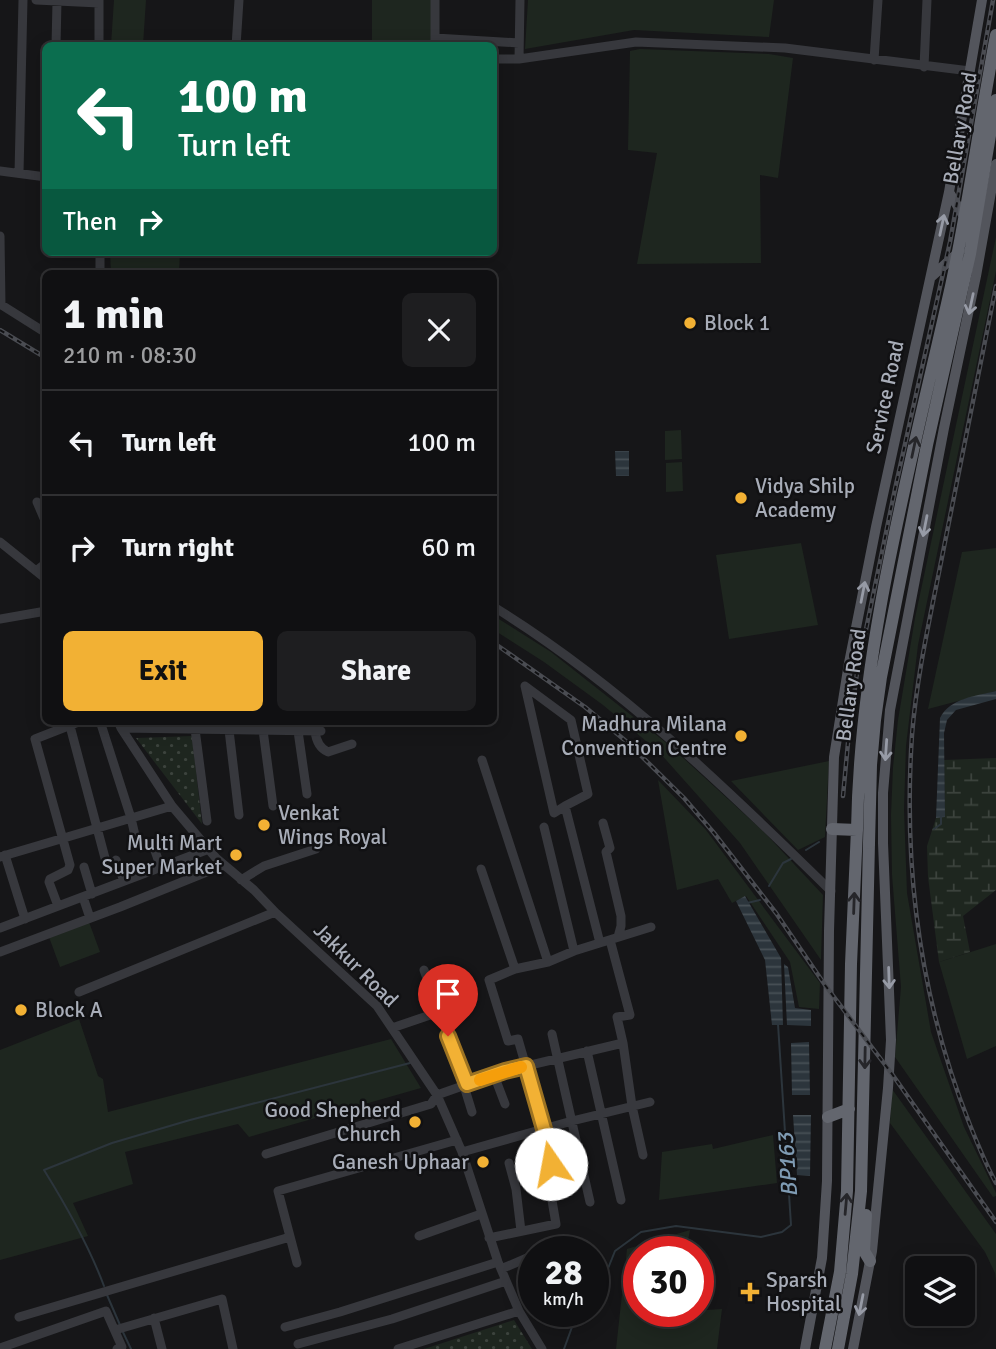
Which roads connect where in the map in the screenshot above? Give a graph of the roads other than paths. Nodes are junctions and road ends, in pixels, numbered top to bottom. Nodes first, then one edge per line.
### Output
1 (23, 0) edge
2 (36, 0) edge
3 (239, 0) edge
4 (435, 0) edge
5 (520, 0) edge
6 (878, 0) edge
7 (927, 0) edge
8 (982, 0) edge
9 (57, 1) edge
10 (99, 1) edge
11 (996, 35) edge
12 (56, 42) edge
13 (99, 42) edge
14 (236, 42) edge
15 (435, 42) edge
16 (497, 43) edge
17 (519, 43) junction
18 (497, 59) edge
19 (519, 59) junction
20 (874, 60) junction
21 (924, 67) junction
22 (970, 71) junction
23 (996, 100) edge
24 (996, 164) edge
25 (0, 171) edge
26 (19, 173) junction
27 (42, 176) edge
28 (949, 192) junction
29 (990, 198) junction
30 (0, 236) edge
31 (976, 276) junction
32 (931, 277) junction
33 (1, 304) edge
34 (42, 330) edge
35 (37, 502) dead end
36 (42, 514) edge
37 (0, 542) edge
38 (42, 566) edge
39 (36, 571) junction
40 (42, 576) edge
41 (497, 609) edge
42 (42, 612) edge
43 (0, 619) edge
44 (101, 725) edge
45 (120, 725) edge
46 (70, 726) joint
47 (195, 729) junction
48 (229, 730) junction
49 (263, 730) junction
50 (298, 731) junction
51 (352, 744) dead end
52 (482, 760) dead end
53 (307, 794) dead end
54 (172, 806) junction
55 (273, 806) dead end
56 (565, 806) junction
57 (239, 815) dead end
58 (131, 818) junction
59 (207, 821) dead end
60 (603, 823) dead end
61 (98, 827) junction
62 (544, 827) dead end
63 (832, 829) junction
64 (857, 830) junction
65 (64, 838) junction
66 (137, 844) dead end
67 (153, 845) dead end
68 (209, 849) junction
69 (316, 849) dead end
70 (2, 856) edge
71 (105, 858) dead end
72 (116, 860) dead end
73 (224, 865) junction
74 (84, 867) dead end
75 (161, 867) junction
76 (481, 869) dead end
77 (241, 880) junction
78 (124, 881) junction
79 (831, 891) junction
80 (87, 895) junction
81 (58, 906) junction
82 (275, 912) junction
83 (90, 918) junction
84 (24, 919) junction
85 (651, 927) dead end
86 (0, 928) edge
87 (609, 940) junction
88 (574, 951) junction
89 (0, 952) edge
90 (548, 962) junction
91 (515, 969) junction
92 (425, 970) dead end
93 (79, 992) dead end
94 (439, 1012) junction
95 (392, 1028) junction
96 (551, 1034) dead end
97 (623, 1043) junction
98 (587, 1051) junction
99 (556, 1058) junction
100 (526, 1066) junction
101 (494, 1074) junction
102 (466, 1085) junction
103 (438, 1095) junction
104 (650, 1102) dead end
105 (505, 1104) dead end
106 (632, 1106) junction
107 (849, 1109) junction
108 (472, 1112) dead end
109 (602, 1114) junction
110 (828, 1117) junction
111 (572, 1121) junction
112 (544, 1129) junction
113 (457, 1140) junction
114 (462, 1152) junction
115 (266, 1154) dead end
116 (643, 1155) dead end
117 (509, 1163) dead end
118 (861, 1191) junction
119 (621, 1200) dead end
120 (590, 1202) dead end
121 (481, 1213) junction
122 (521, 1231) junction
123 (419, 1236) dead end
124 (290, 1237) junction
125 (489, 1238) junction
126 (518, 1260) edge
127 (870, 1261) junction
128 (297, 1263) dead end
129 (500, 1265) junction
130 (846, 1273) junction
131 (506, 1281) junction
132 (518, 1309) edge
133 (518, 1311) edge
134 (19, 1317) dead end
135 (154, 1318) junction
136 (285, 1327) dead end
137 (529, 1327) edge
138 (119, 1328) junction
139 (298, 1344) dead end
140 (0, 1348) edge
141 (117, 1349) edge
142 (162, 1349) edge
143 (233, 1349) edge
144 (398, 1349) edge
145 (542, 1349) edge
146 (805, 1349) edge
147 (825, 1349) edge
148 (838, 1349) edge
149 (853, 1349) edge

1 - 26 street
2 - 9 street
3 - 14 street
4 - 15 street
5 - 17 street
6 - 20 street
7 - 21 street
8 - 22 main road, Service Road
9 - 10 street
9 - 12 street
10 - 13 street
64 -> 11 highway, Bellary Road, bridge
16 - 17 street
17 - 19 street
18 - 19 street
19 - 20 street
20 - 21 street
21 - 22 street
22 - 28 main road, Service Road
23 -> 118 highway, Bellary Road, bridge
24 - 29 main road
25 - 26 street
26 - 27 street
28 - 29 main road
32 -> 28 main road, Service Road
29 - 31 main road
30 - 33 street
31 - 32 main road
31 -> 127 main road
63 -> 32 main road, Service Road
33 - 34 street
35 - 36 street
37 - 39 street
38 - 39 street
39 - 40 street
41 - 79 street
42 - 43 street
44 - 58 street
45 - 47 street
45 - 54 street, Jakkur Road
46 - 61 street
46 - 65 street
47 - 48 street
47 - 59 street
48 - 49 street
48 - 57 street
49 - 50 street
49 - 55 street
50 - 51 street
50 - 53 street
52 - 90 street
54 - 58 street
54 - 68 street, Jakkur Road
56 - 56 street
56 - 87 street
58 - 61 street
58 - 66 street
60 - 87 street
61 - 65 street
61 - 71 street
62 - 88 street
63 - 64 highway
63 - 79 main road, Service Road
107 -> 64 highway, Bellary Road
65 - 70 street
65 - 81 street
67 - 75 street
68 - 73 street, Jakkur Road
68 - 75 street
69 - 77 street
70 - 84 street
72 - 78 street
73 - 77 street, Jakkur Road
73 - 83 street
74 - 80 street
75 - 78 street
76 - 91 street
77 - 82 street, Jakkur Road
78 - 80 street
79 - 110 main road, Service Road
80 - 81 street
80 - 83 street
81 - 84 street
82 - 93 street
82 - 95 street, Jakkur Road
83 - 89 street
84 - 86 street
85 - 87 street
87 - 88 street
87 - 97 street
88 - 90 street
90 - 91 street
91 - 100 street
92 - 94 street
94 - 95 street
94 - 102 street
95 - 103 street, Jakkur Road
96 - 99 street
97 - 98 street
97 - 106 street
98 - 99 street
98 - 109 street
99 - 100 street
99 - 111 street
100 - 101 street
100 - 112 street
101 - 102 street
101 - 105 street
102 - 103 street
102 - 108 street
103 - 113 street, Jakkur Road
103 - 115 street
104 - 106 street
106 - 109 street
106 - 116 street
107 - 110 highway
130 -> 107 highway, Bellary Road
109 - 111 street
109 - 119 street
110 - 146 main road
111 - 112 street
111 - 120 street
112 - 114 street
112 - 122 street
113 - 114 street, Jakkur Road
113 - 124 street
114 - 121 street, Jakkur Road
117 - 122 street
118 - 127 highway
118 - 130 highway, Bellary Road
121 - 123 street
121 - 125 street, Jakkur Road
122 - 125 street
124 - 128 street
124 - 134 street
125 - 129 street, Jakkur Road
126 - 129 street
127 -> 149 main road
129 - 131 street, Jakkur Road
129 - 136 street
130 - 147 highway, Bellary Road
130 - 148 highway, Bellary Road
131 - 132 street, Jakkur Road
131 - 139 street
133 - 144 street
135 - 138 street
135 - 142 street
135 - 143 street
137 - 145 street, Jakkur Road
138 - 140 street
138 - 141 street

